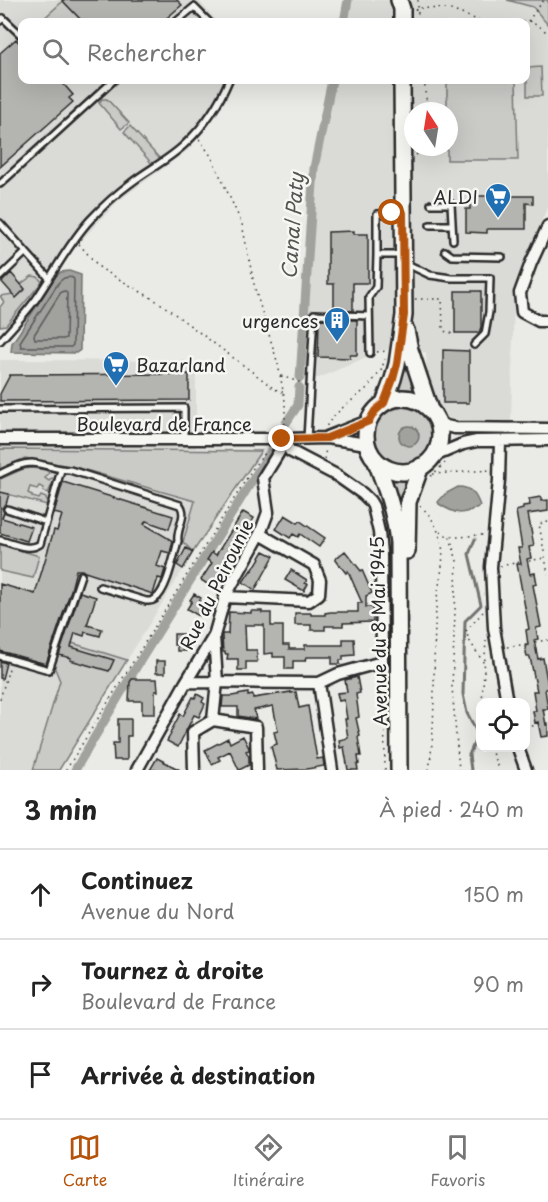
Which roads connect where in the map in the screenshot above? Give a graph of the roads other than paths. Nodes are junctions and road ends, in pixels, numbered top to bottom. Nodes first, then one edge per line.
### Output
1 (181, 18) edge
2 (205, 18) edge
3 (0, 21) edge
4 (18, 32) edge
5 (110, 84) edge
6 (227, 84) edge
7 (402, 84) edge
8 (0, 184) edge
9 (431, 204) dead end
10 (403, 213) junction
11 (0, 223) edge
12 (430, 225) dead end
13 (452, 225) junction
14 (548, 226) edge
15 (453, 240) dead end
16 (445, 251) dead end
17 (26, 252) junction
18 (377, 255) junction
19 (502, 256) dead end
20 (403, 259) junction
21 (0, 277) edge
22 (49, 279) junction
23 (404, 315) junction
24 (369, 316) junction
25 (548, 321) edge
26 (0, 341) edge
27 (474, 345) dead end
28 (370, 353) road end
29 (384, 403) junction
30 (0, 409) edge
31 (433, 415) junction
32 (369, 421) junction
33 (548, 429) edge
34 (327, 438) junction
35 (0, 439) edge
36 (184, 439) junction
37 (284, 439) junction
38 (307, 439) junction
39 (548, 440) edge
40 (500, 441) junction
41 (367, 444) junction
42 (375, 459) junction
43 (428, 469) junction
44 (61, 470) junction
45 (0, 474) edge
46 (7, 509) dead end
47 (46, 522) junction
48 (260, 534) junction
49 (0, 540) edge
50 (81, 574) dead end
51 (100, 587) dead end
52 (225, 597) junction
53 (214, 636) junction
54 (0, 656) edge
55 (186, 682) junction
56 (217, 682) junction
57 (319, 683) junction
58 (506, 698) edge
59 (213, 720) junction
60 (520, 752) edge
61 (137, 770) edge
62 (194, 770) edge
63 (257, 770) edge
64 (332, 770) edge
65 (399, 770) edge
66 (409, 770) edge
67 (526, 770) edge

1 - 2 lane
3 - 4 lane
5 - 8 lane
6 - 22 lane
7 - 10 main road
9 - 13 lane
10 - 18 lane
10 - 20 main road
11 - 17 lane
12 - 13 lane
13 - 15 lane
14 - 25 street
16 - 19 lane
17 - 21 lane
17 - 22 lane
18 - 20 lane
18 - 24 lane
20 - 23 main road
20 - 27 lane
22 - 26 lane
23 - 29 main road
23 - 31 main road
24 - 28 lane
24 - 38 lane
29 - 31 main road
29 - 32 main road
30 - 36 lane
31 - 33 street
31 - 43 main road
32 - 34 street, Boulevard de France
32 - 41 main road
34 - 38 street, Boulevard de France
34 - 41 street, Boulevard de France
35 - 36 street, Boulevard de France
36 - 37 street, Boulevard de France
37 - 38 street, Boulevard de France
37 - 48 street, Rue du Peirounie
37 - 57 street
39 - 40 street
40 - 43 street
40 - 58 street
41 - 42 main road
42 - 43 main road
42 - 65 main road, Avenue du 8 Mai 1945
43 - 66 main road, Avenue du 8 Mai 1945
44 - 45 lane
44 - 47 lane
44 - 51 lane
46 - 47 lane
47 - 49 lane
48 - 52 street, Rue du Peirounie
48 - 52 street
50 - 54 lane
52 - 53 street, Rue du Peirounie
53 - 55 street, Rue du Peirounie
53 - 56 street
55 - 56 street
55 - 61 street, Rue du Peirounie
56 - 57 street
56 - 59 street
57 - 64 street
59 - 62 street
59 - 63 street
60 - 67 street

